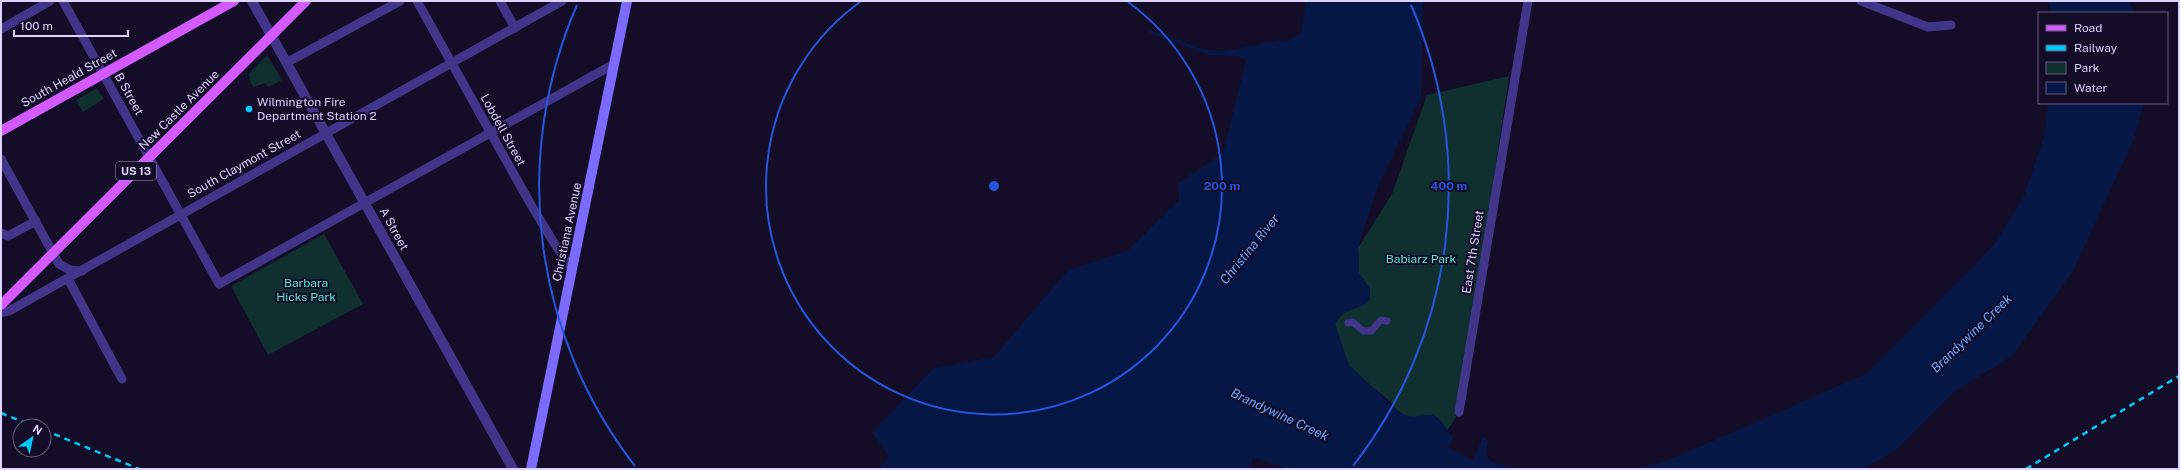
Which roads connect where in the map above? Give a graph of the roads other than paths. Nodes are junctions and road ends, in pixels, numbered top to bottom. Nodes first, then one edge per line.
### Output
1 (50, 1) edge
2 (63, 1) edge
3 (234, 1) edge
4 (252, 1) edge
5 (306, 1) edge
6 (400, 1) edge
7 (417, 1) edge
8 (500, 1) edge
9 (562, 1) edge
10 (627, 1) edge
11 (1528, 1) edge
12 (1860, 1) edge
13 (1951, 25) dead end
14 (1, 28) edge
15 (515, 28) junction
16 (271, 37) junction
17 (451, 62) junction
18 (286, 63) junction
19 (614, 64) junction
20 (104, 73) junction
21 (1, 131) edge
22 (491, 131) junction
23 (325, 132) junction
24 (150, 157) junction
25 (1, 159) edge
26 (364, 203) junction
27 (180, 214) junction
28 (36, 221) junction
29 (1, 233) edge
30 (54, 253) junction
31 (572, 269) junction
32 (82, 271) junction
33 (68, 279) junction
34 (1, 305) edge
35 (1, 313) edge
36 (1388, 320) dead end
37 (1348, 323) dead end
38 (122, 380) dead end
39 (1459, 412) dead end
40 (513, 469) edge
41 (531, 469) edge

1 - 14 street
2 - 20 street, B Street
3 - 20 main road, South Heald Street
4 - 16 street, A Street
5 - 16 main road, New Castle Avenue / US 13
6 - 18 street
7 - 17 street, Lobdell Street
8 - 15 street
9 - 15 street, South Claymont Street
10 - 19 main road, Christiana Avenue
11 - 39 street, East 7th Street
12 - 13 street
15 - 17 street, South Claymont Street
16 - 18 street, A Street
16 - 24 main road, New Castle Avenue / US 13
17 - 22 street, Lobdell Street
17 - 23 street, South Claymont Street
18 - 23 street, A Street
19 - 22 street
19 - 31 main road, Christiana Avenue
20 - 21 main road, South Heald Street
20 - 24 street, B Street
22 - 26 street
22 - 31 street, Lobdell Street
23 - 26 street, A Street
23 - 27 street, South Claymont Street
24 - 27 street, B Street
24 - 30 main road, New Castle Avenue / US 13
25 - 28 street
26 - 27 street, B Street
26 - 40 street, A Street
27 - 32 street, South Claymont Street
28 - 29 street
28 - 30 street
30 - 32 street
30 - 34 main road, New Castle Avenue / US 13
31 - 41 main road, Christiana Avenue
32 - 33 street, South Claymont Street
33 - 35 street, South Claymont Street
33 - 38 street
36 - 37 street

